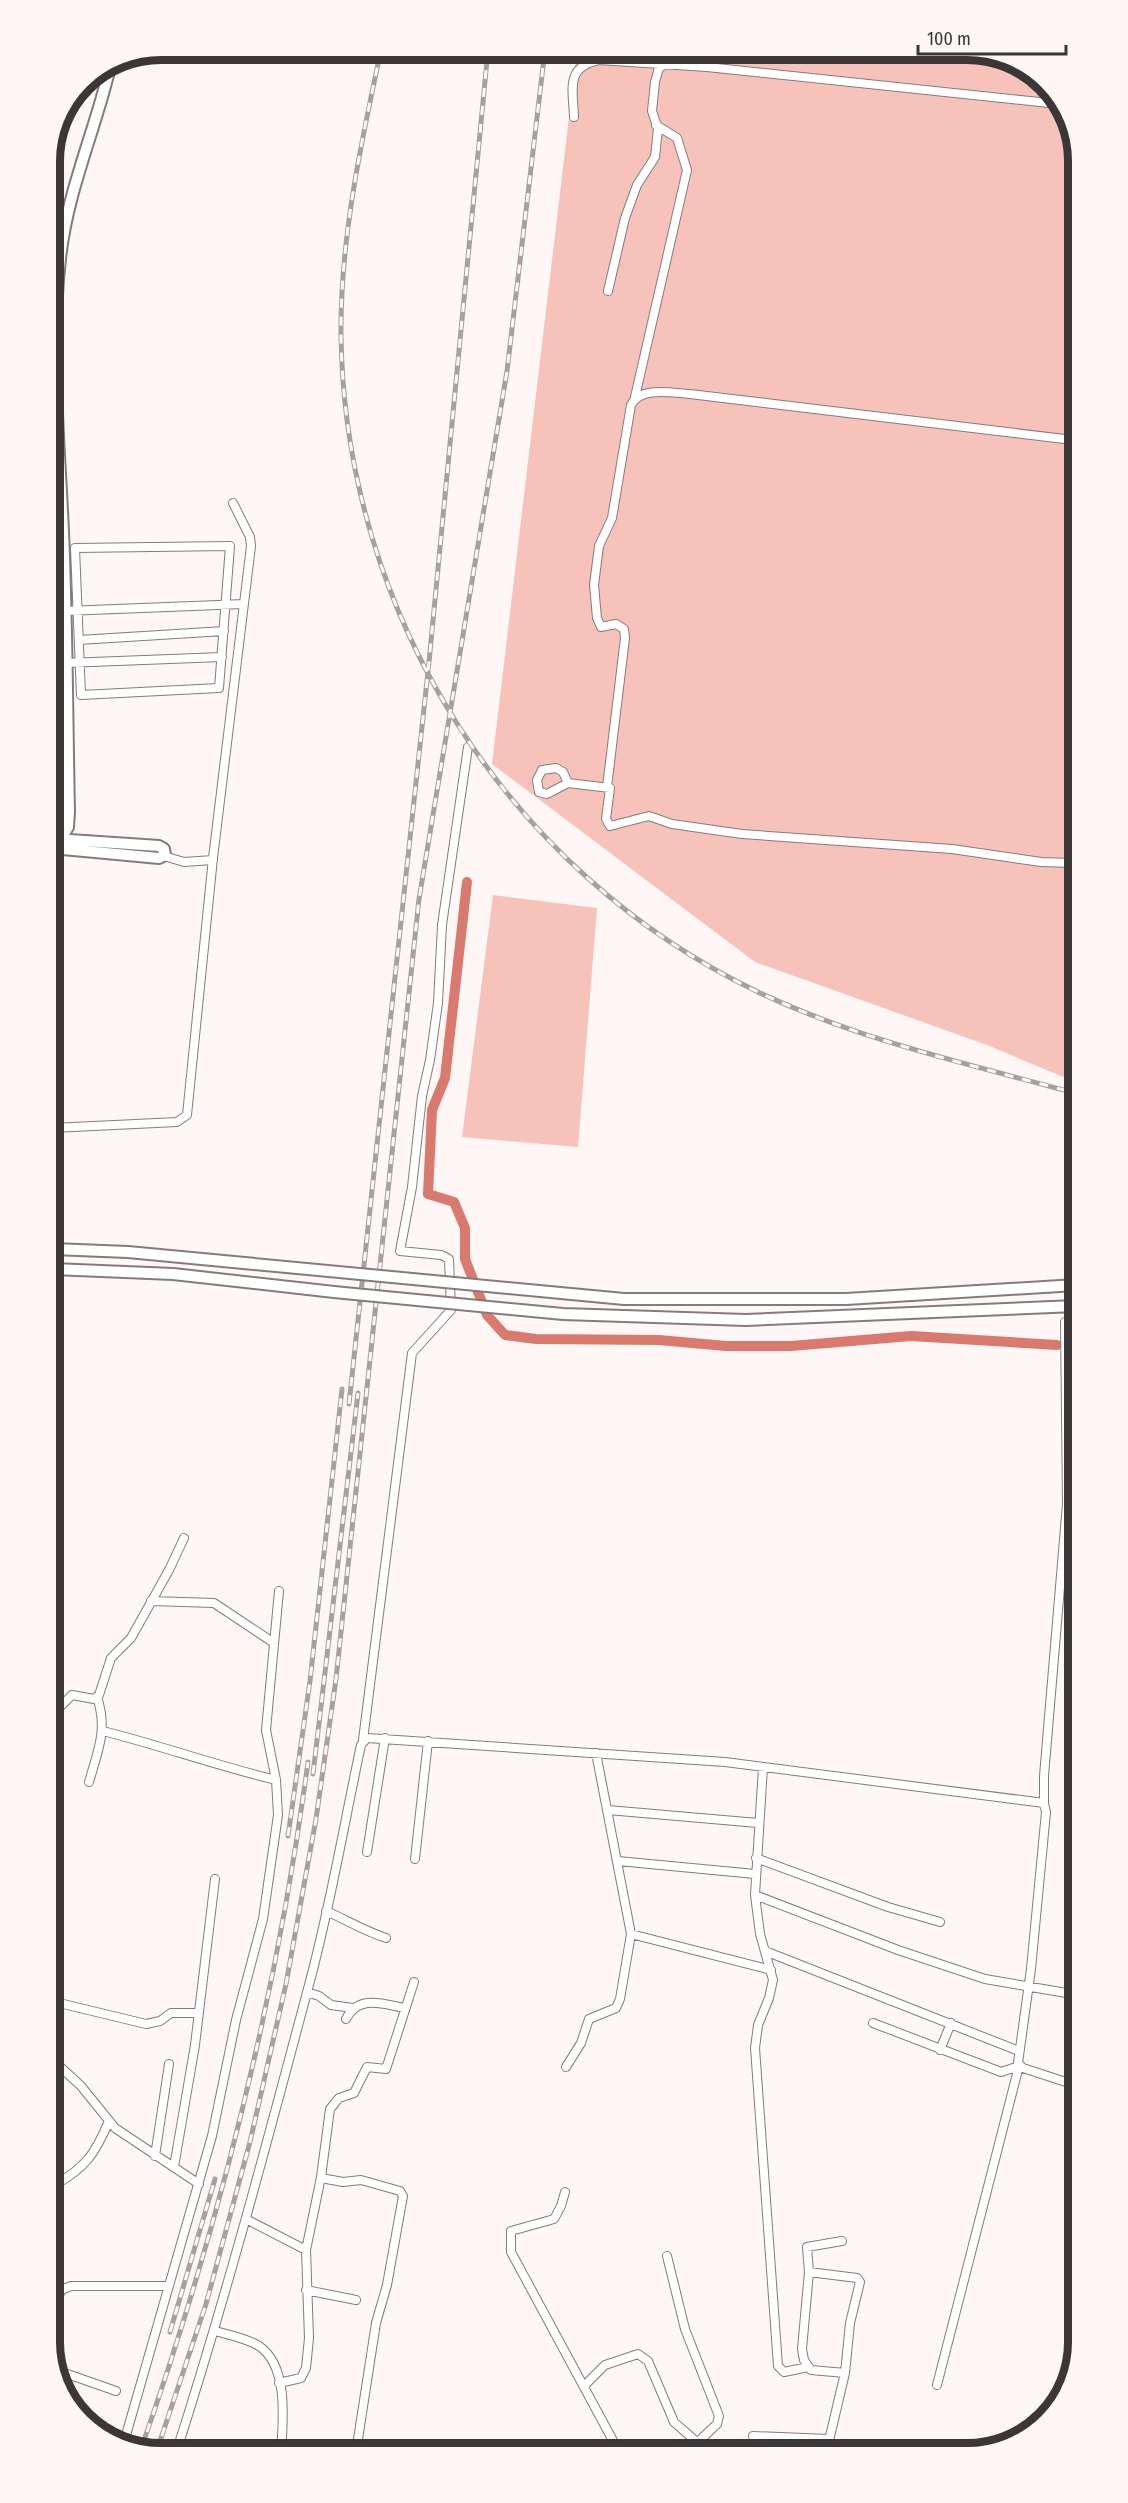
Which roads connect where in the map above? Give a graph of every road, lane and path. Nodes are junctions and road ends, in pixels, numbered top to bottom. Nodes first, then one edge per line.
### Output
1 (666, 64) junction
2 (108, 75) edge
3 (1050, 103) edge
4 (574, 117) dead end
5 (656, 125) junction
6 (60, 259) edge
7 (608, 291) dead end
8 (635, 397) junction
9 (1068, 439) edge
10 (60, 456) edge
11 (233, 503) dead end
12 (60, 547) edge
13 (64, 547) junction
14 (226, 604) junction
15 (244, 604) junction
16 (71, 611) junction
17 (224, 631) junction
18 (79, 640) junction
19 (222, 654) junction
20 (238, 657) junction
21 (66, 663) junction
22 (80, 663) junction
23 (468, 747) dead end
24 (568, 783) dead end
25 (608, 787) junction
26 (60, 837) edge
27 (60, 844) edge
28 (164, 856) joint
29 (213, 860) junction
30 (1068, 863) edge
31 (60, 1128) edge
32 (60, 1249) edge
33 (60, 1269) edge
34 (1068, 1285) edge
35 (1068, 1306) edge
36 (1065, 1322) dead end
37 (184, 1538) dead end
38 (279, 1591) dead end
39 (151, 1601) junction
40 (274, 1643) junction
41 (97, 1697) junction
42 (60, 1707) edge
43 (103, 1731) junction
44 (385, 1738) junction
45 (363, 1740) junction
46 (428, 1741) junction
47 (596, 1753) junction
48 (763, 1767) junction
49 (276, 1780) junction
50 (89, 1782) dead end
51 (1044, 1803) junction
52 (608, 1810) junction
53 (758, 1823) junction
54 (367, 1852) dead end
55 (756, 1858) junction
56 (415, 1859) dead end
57 (618, 1861) junction
58 (755, 1874) junction
59 (215, 1879) dead end
60 (754, 1895) junction
61 (326, 1911) junction
62 (940, 1922) dead end
63 (631, 1934) junction
64 (386, 1938) dead end
65 (765, 1951) junction
66 (771, 1970) junction
67 (414, 1982) dead end
68 (1028, 1988) junction
69 (307, 1992) junction
70 (1068, 1994) edge
71 (60, 2003) edge
72 (353, 2008) junction
73 (405, 2008) junction
74 (198, 2013) junction
75 (346, 2019) dead end
76 (873, 2023) dead end
77 (951, 2023) junction
78 (940, 2050) junction
79 (1019, 2051) junction
80 (169, 2064) dead end
81 (1018, 2066) junction
82 (60, 2067) edge
83 (566, 2067) dead end
84 (1068, 2083) edge
85 (109, 2121) junction
86 (155, 2156) junction
87 (174, 2167) junction
88 (321, 2178) junction
89 (60, 2182) edge
90 (198, 2184) junction
91 (565, 2192) dead end
92 (246, 2219) junction
93 (842, 2241) dead end
94 (306, 2250) junction
95 (667, 2256) dead end
96 (809, 2272) junction
97 (169, 2286) junction
98 (306, 2290) junction
99 (60, 2293) edge
100 (356, 2300) dead end
101 (215, 2331) junction
102 (808, 2367) junction
103 (65, 2373) edge
104 (845, 2373) junction
105 (279, 2383) junction
106 (937, 2385) dead end
107 (584, 2386) junction
108 (116, 2391) dead end
109 (126, 2436) edge
110 (753, 2436) dead end
111 (829, 2439) junction
112 (179, 2443) edge
113 (282, 2443) edge
114 (357, 2443) edge
115 (614, 2443) edge
116 (696, 2443) edge
117 (701, 2443) edge
118 (829, 2443) edge

1 - 3 street
1 - 4 street
1 - 5 street
2 - 6 main road
5 - 7 street
5 - 8 street
8 - 9 street
8 - 25 street
10 - 13 main road
11 - 15 street
12 - 13 street
13 - 16 main road
14 - 15 street
14 - 16 street
14 - 16 street
14 - 17 street
15 - 20 street
16 - 18 street
16 - 21 main road
17 - 18 street
17 - 19 street
18 - 22 street
19 - 20 street
19 - 22 street
19 - 22 street
20 - 29 street
21 - 22 street
21 - 26 main road
23 - 45 street
24 - 25 street
25 - 30 street
27 - 28 main road
28 - 29 street
29 - 31 street
32 - 34 main road, bridge
33 - 35 main road, bridge
36 - 51 street
37 - 39 street
38 - 40 street
39 - 40 street
39 - 41 street
40 - 49 street
41 - 42 street
41 - 43 street
43 - 49 street
43 - 50 street
44 - 45 street
44 - 46 street
44 - 54 street
45 - 61 street
46 - 47 street
46 - 56 street
47 - 48 street
47 - 52 street
48 - 51 street
48 - 53 street
49 - 90 street
51 - 68 street
52 - 53 street
52 - 57 street
53 - 55 street
55 - 58 street
55 - 62 street
57 - 58 street
57 - 63 street
58 - 60 street
59 - 74 street
60 - 65 street
60 - 68 street
61 - 64 street
61 - 69 street
63 - 66 street
63 - 83 street
65 - 66 street
65 - 77 street
66 - 102 street
67 - 73 street
68 - 70 street
68 - 79 street
69 - 72 street
69 - 92 street
71 - 74 street
72 - 73 street
72 - 75 street
73 - 88 street
74 - 87 street
76 - 78 street
77 - 78 street
77 - 79 street
78 - 81 street
79 - 81 street
80 - 86 street
81 - 84 street
81 - 106 street
82 - 85 street
85 - 86 street
85 - 89 street
86 - 87 street
87 - 90 street
88 - 94 street
88 - 114 street
90 - 97 street
91 - 107 street
92 - 94 street
92 - 101 street
93 - 96 street
94 - 98 street
95 - 117 street
96 - 102 street
96 - 104 street
97 - 99 street
97 - 109 street
98 - 100 street
98 - 105 street
101 - 105 street
101 - 112 street
102 - 104 street
103 - 108 street
104 - 111 street
105 - 113 street
107 - 115 street
107 - 116 street
110 - 111 street
111 - 118 street

